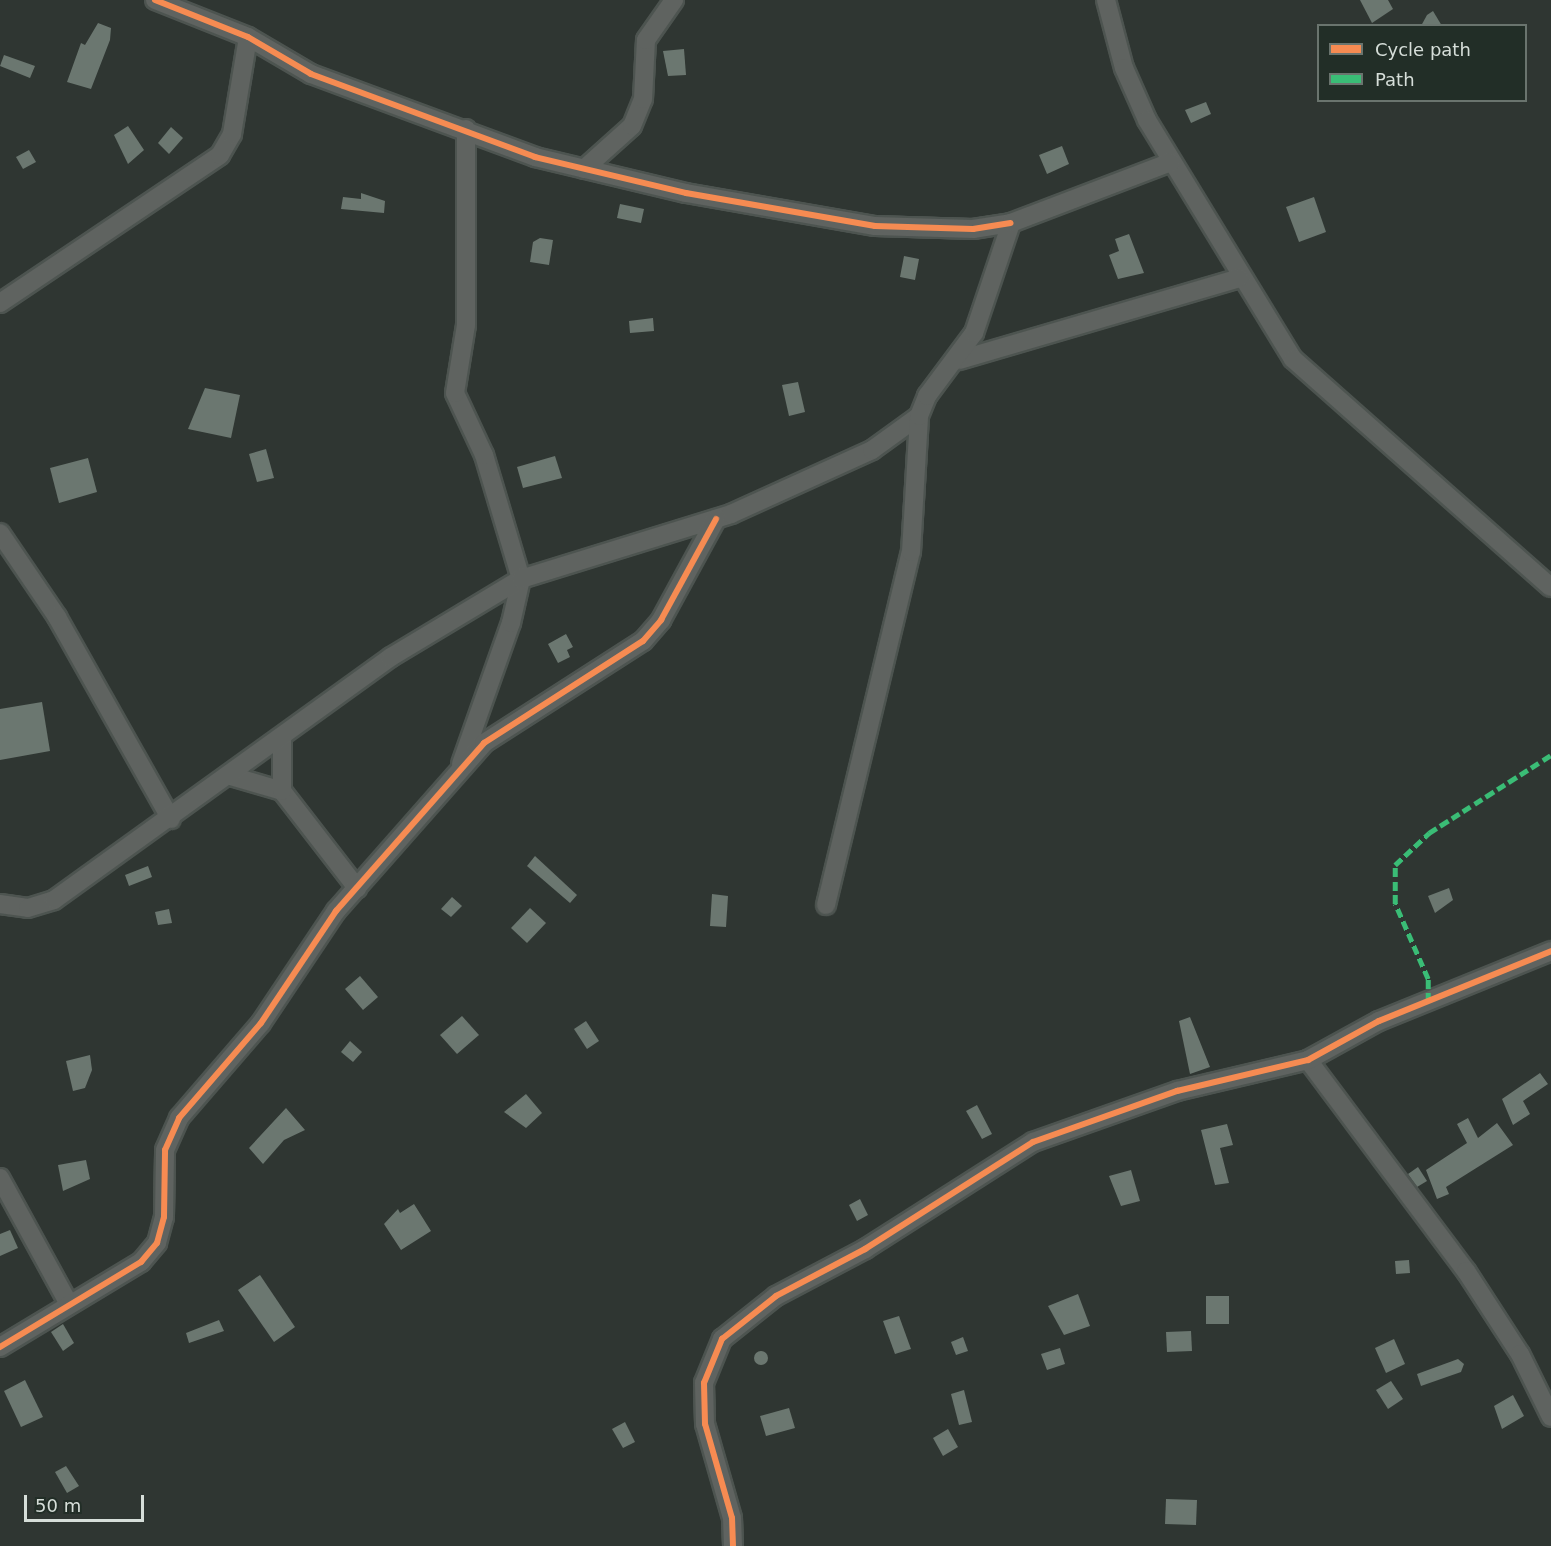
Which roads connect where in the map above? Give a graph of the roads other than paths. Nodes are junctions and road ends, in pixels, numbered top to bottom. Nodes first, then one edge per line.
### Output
1 (155, 0) edge
2 (674, 0) edge
3 (1106, 0) edge
4 (248, 37) junction
5 (465, 129) junction
6 (1171, 162) junction
7 (584, 169) junction
8 (1011, 223) junction
9 (1239, 279) junction
10 (0, 303) edge
11 (959, 360) junction
12 (920, 416) junction
13 (716, 519) junction
14 (0, 533) edge
15 (521, 579) junction
16 (1551, 587) edge
17 (282, 737) junction
18 (459, 769) junction
19 (231, 776) junction
20 (282, 792) junction
21 (171, 819) junction
22 (357, 888) junction
23 (0, 904) edge
24 (826, 905) dead end
25 (1551, 951) edge
26 (1308, 1060) junction
27 (3, 1191) edge
28 (69, 1304) junction
29 (0, 1347) edge
30 (1551, 1417) edge
31 (733, 1546) edge

1 - 4 street
2 - 7 street
3 - 6 street
4 - 5 street
4 - 10 street
5 - 7 street
5 - 15 street
6 - 8 street
6 - 9 street
7 - 8 street
8 - 11 street
9 - 11 street
9 - 16 street
11 - 12 street
12 - 13 street
12 - 24 street
13 - 15 street
13 - 18 street
14 - 21 street
15 - 17 street
15 - 18 street
17 - 19 street
17 - 20 street
18 - 22 street
19 - 20 street
19 - 21 street
20 - 22 street
21 - 23 street
22 - 28 street
25 - 26 street
26 - 30 street
26 - 31 street
27 - 28 street
28 - 29 street

